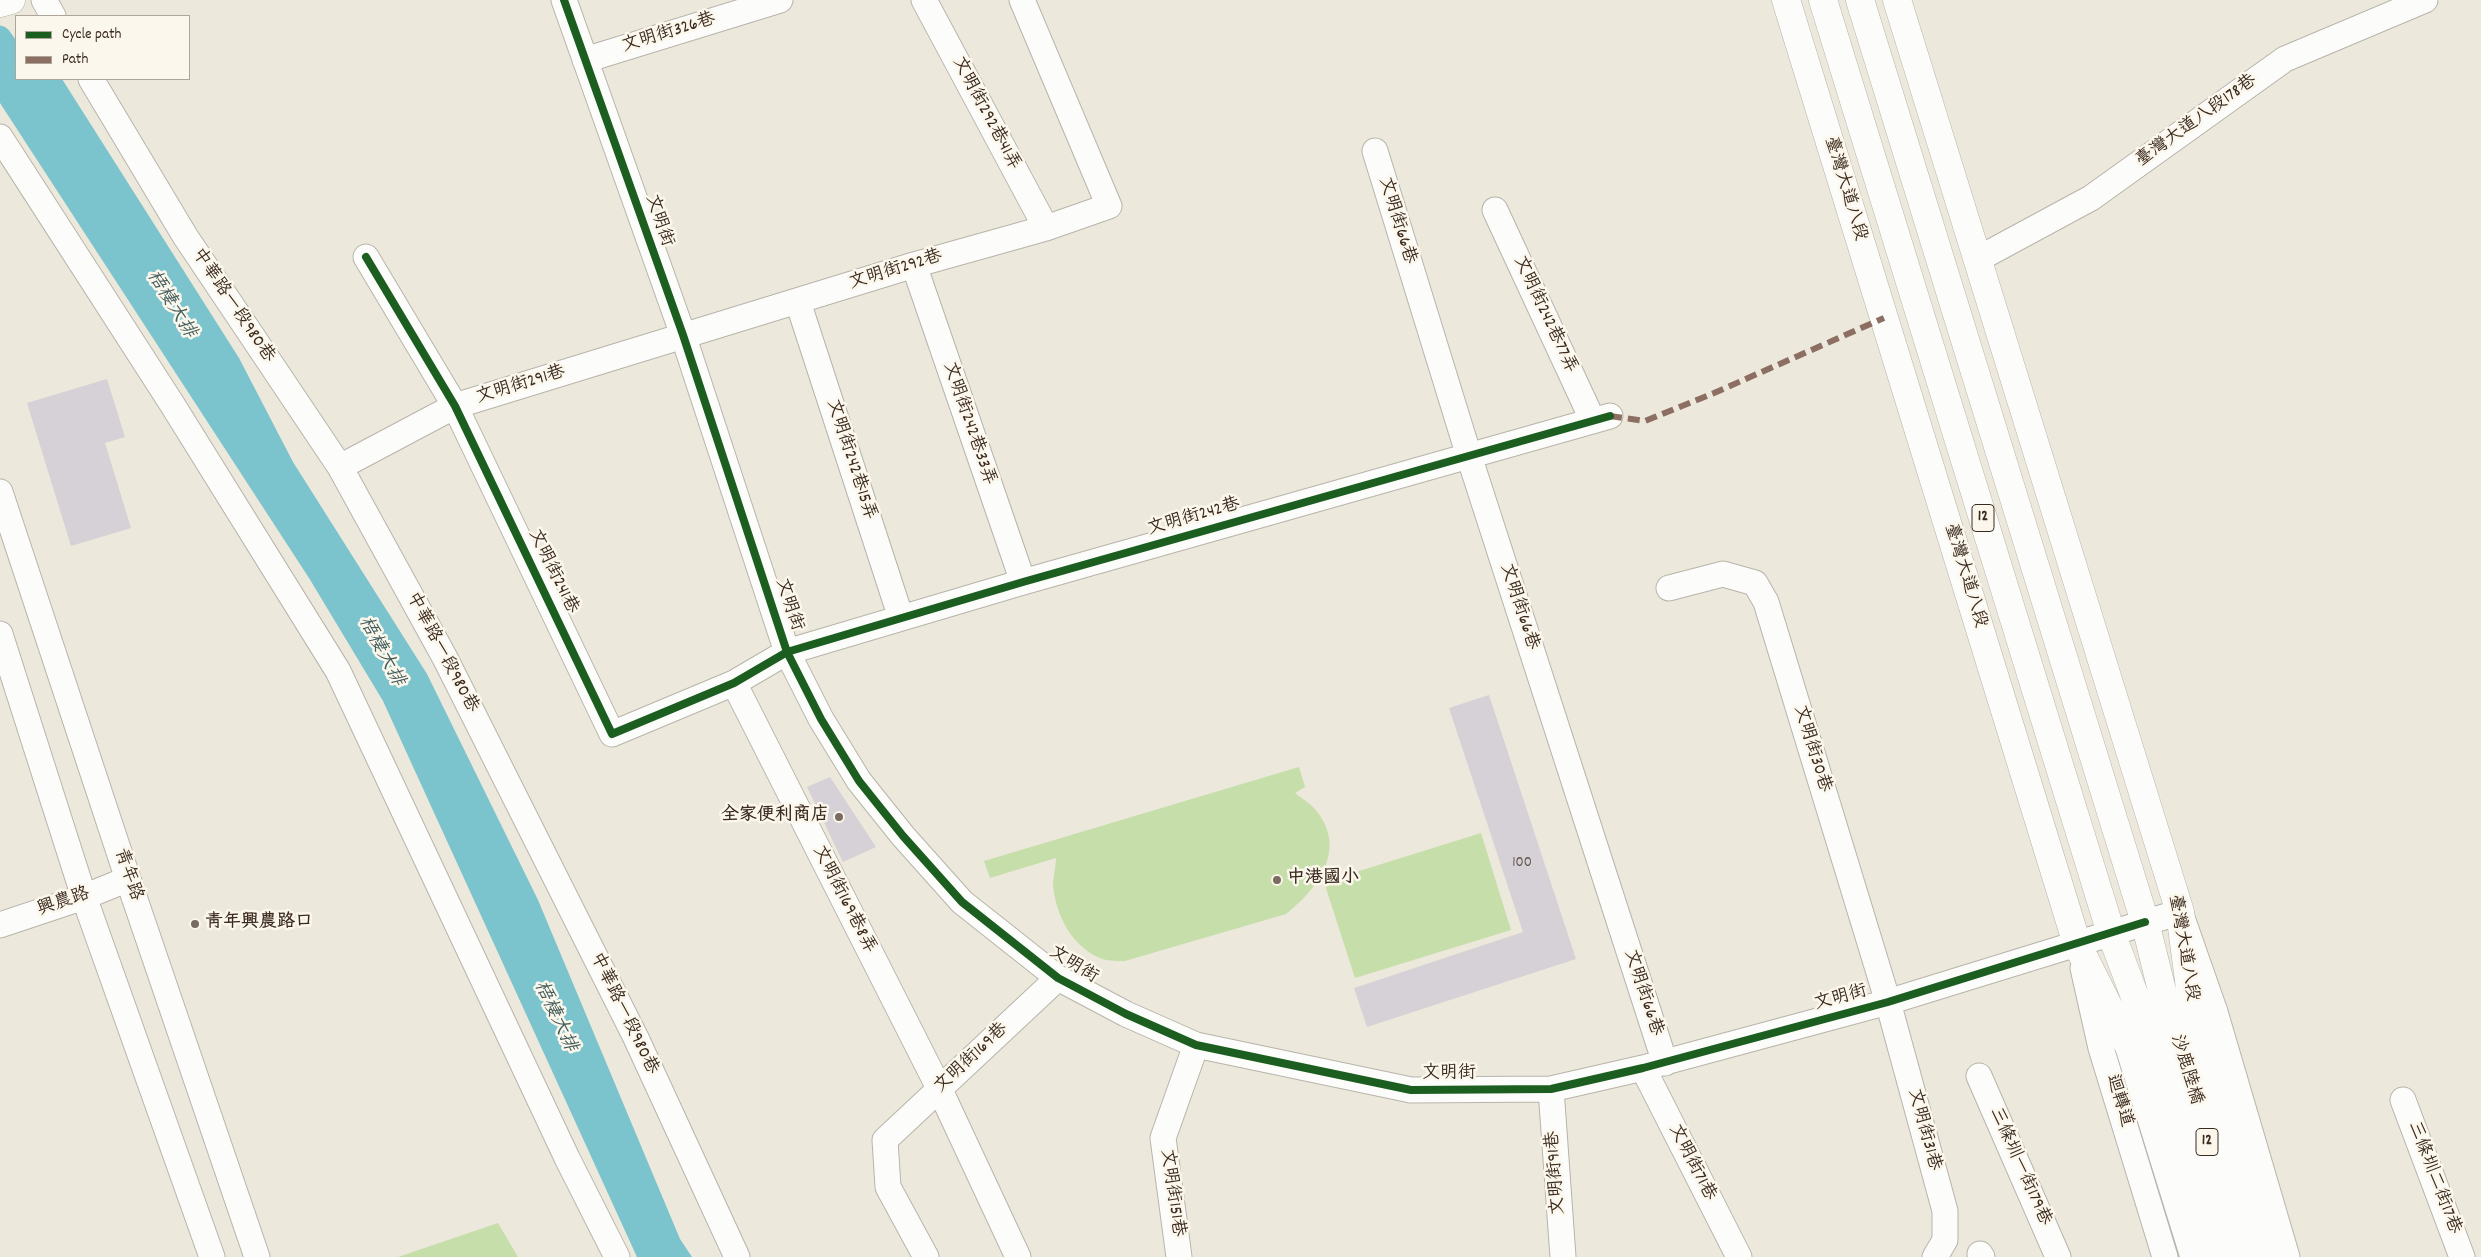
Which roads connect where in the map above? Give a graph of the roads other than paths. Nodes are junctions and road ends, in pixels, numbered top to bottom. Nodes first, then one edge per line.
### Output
1 (44, 0) edge
2 (564, 0) edge
3 (780, 0) edge
4 (924, 0) edge
5 (1022, 0) edge
6 (1786, 0) edge
7 (1824, 0) edge
8 (1860, 0) edge
9 (1897, 0) edge
10 (2425, 0) edge
11 (52, 15) edge
12 (586, 60) junction
13 (92, 80) edge
14 (0, 137) edge
15 (1374, 151) dead end
16 (1495, 210) dead end
17 (1046, 228) junction
18 (366, 257) dead end
19 (1978, 260) junction
20 (914, 265) junction
21 (798, 302) junction
22 (683, 335) junction
23 (455, 406) junction
24 (1602, 418) joint
25 (1469, 456) junction
26 (340, 467) junction
27 (0, 492) edge
28 (1023, 582) junction
29 (1669, 588) dead end
30 (902, 618) junction
31 (0, 634) edge
32 (787, 652) junction
33 (734, 683) junction
34 (128, 879) junction
35 (84, 897) junction
36 (2180, 912) junction
37 (2145, 922) junction
38 (0, 925) edge
39 (2111, 933) junction
40 (2077, 944) junction
41 (1058, 978) junction
42 (1888, 1002) junction
43 (2160, 1030) junction
44 (1196, 1045) junction
45 (1654, 1066) junction
46 (1979, 1076) dead end
47 (1551, 1089) junction
48 (940, 1090) junction
49 (2403, 1100) dead end
50 (212, 1257) edge
51 (257, 1257) edge
52 (617, 1257) edge
53 (737, 1257) edge
54 (926, 1257) edge
55 (1018, 1257) edge
56 (1179, 1257) edge
57 (1563, 1257) edge
58 (1739, 1257) edge
59 (1935, 1257) edge
60 (2058, 1257) edge
61 (2166, 1257) edge
62 (2193, 1257) edge
63 (2218, 1257) edge
64 (2243, 1257) edge
65 (2267, 1257) edge
66 (2287, 1257) edge
67 (2462, 1257) edge

1 - 11 street
2 - 12 street, 文明街
3 - 12 street, 文明街326巷
4 - 17 street, 文明街292巷41弄
5 - 17 street, 文明街292巷
6 - 40 main road, 臺灣大道八段 / 12
7 - 39 main road, 臺灣大道八段 / 12
8 - 37 main road, 臺灣大道八段 / 12
9 - 19 main road, 臺灣大道八段 / 12
10 - 19 street, 臺灣大道八段178巷
12 - 22 street, 文明街
13 - 26 street, 中華路一段980巷
14 - 52 street
15 - 25 street, 文明街66巷
16 - 24 street, 文明街242巷77弄
17 - 20 street, 文明街292巷
18 - 23 street, 文明街241巷
19 - 36 main road, 臺灣大道八段 / 12
20 - 21 street, 文明街292巷
20 - 28 street, 文明街242巷33弄
21 - 22 street, 文明街292巷
21 - 30 street, 文明街242巷15弄
22 - 23 street, 文明街291巷
22 - 32 street, 文明街
23 - 26 street, 文明街291巷
23 - 33 street, 文明街241巷
24 - 25 street, 文明街242巷
25 - 28 street, 文明街242巷
25 - 45 street, 文明街66巷
26 - 53 street, 中華路一段980巷
27 - 34 street, 青年路
28 - 30 street, 文明街242巷
29 - 42 street, 文明街30巷
30 - 32 street, 文明街242巷
31 - 35 street
32 - 33 street, 文明街241巷
32 - 41 street, 文明街
33 - 48 street, 文明街169巷8弄
34 - 35 street, 興農路
34 - 51 street, 青年路
35 - 38 street, 興農路
35 - 50 street
36 - 37 street, 文明街
36 - 43 main road, 臺灣大道八段 / 12
36 - 66 street
37 - 39 street, 文明街
37 - 43 main road, 臺灣大道八段 / 12
39 - 40 street, 文明街
39 - 43 main road, 臺灣大道八段 / 12
40 - 42 street, 文明街
40 - 43 main road, 臺灣大道八段 / 12
40 - 61 street, 迴轉道
41 - 44 street, 文明街
41 - 48 street, 文明街169巷
42 - 45 street, 文明街
42 - 59 street, 文明街31巷
43 - 62 street
43 - 63 main road, 沙鹿陸橋 / 12
43 - 64 main road, 沙鹿陸橋 / 12
43 - 65 street
44 - 47 street, 文明街
44 - 56 street, 文明街151巷
45 - 47 street, 文明街
45 - 58 street, 文明街71巷
46 - 60 street, 三條圳一街179巷
47 - 57 street, 文明街91巷
48 - 54 street, 文明街169巷
48 - 55 street, 文明街169巷8弄
49 - 67 street, 三條圳二街17巷

